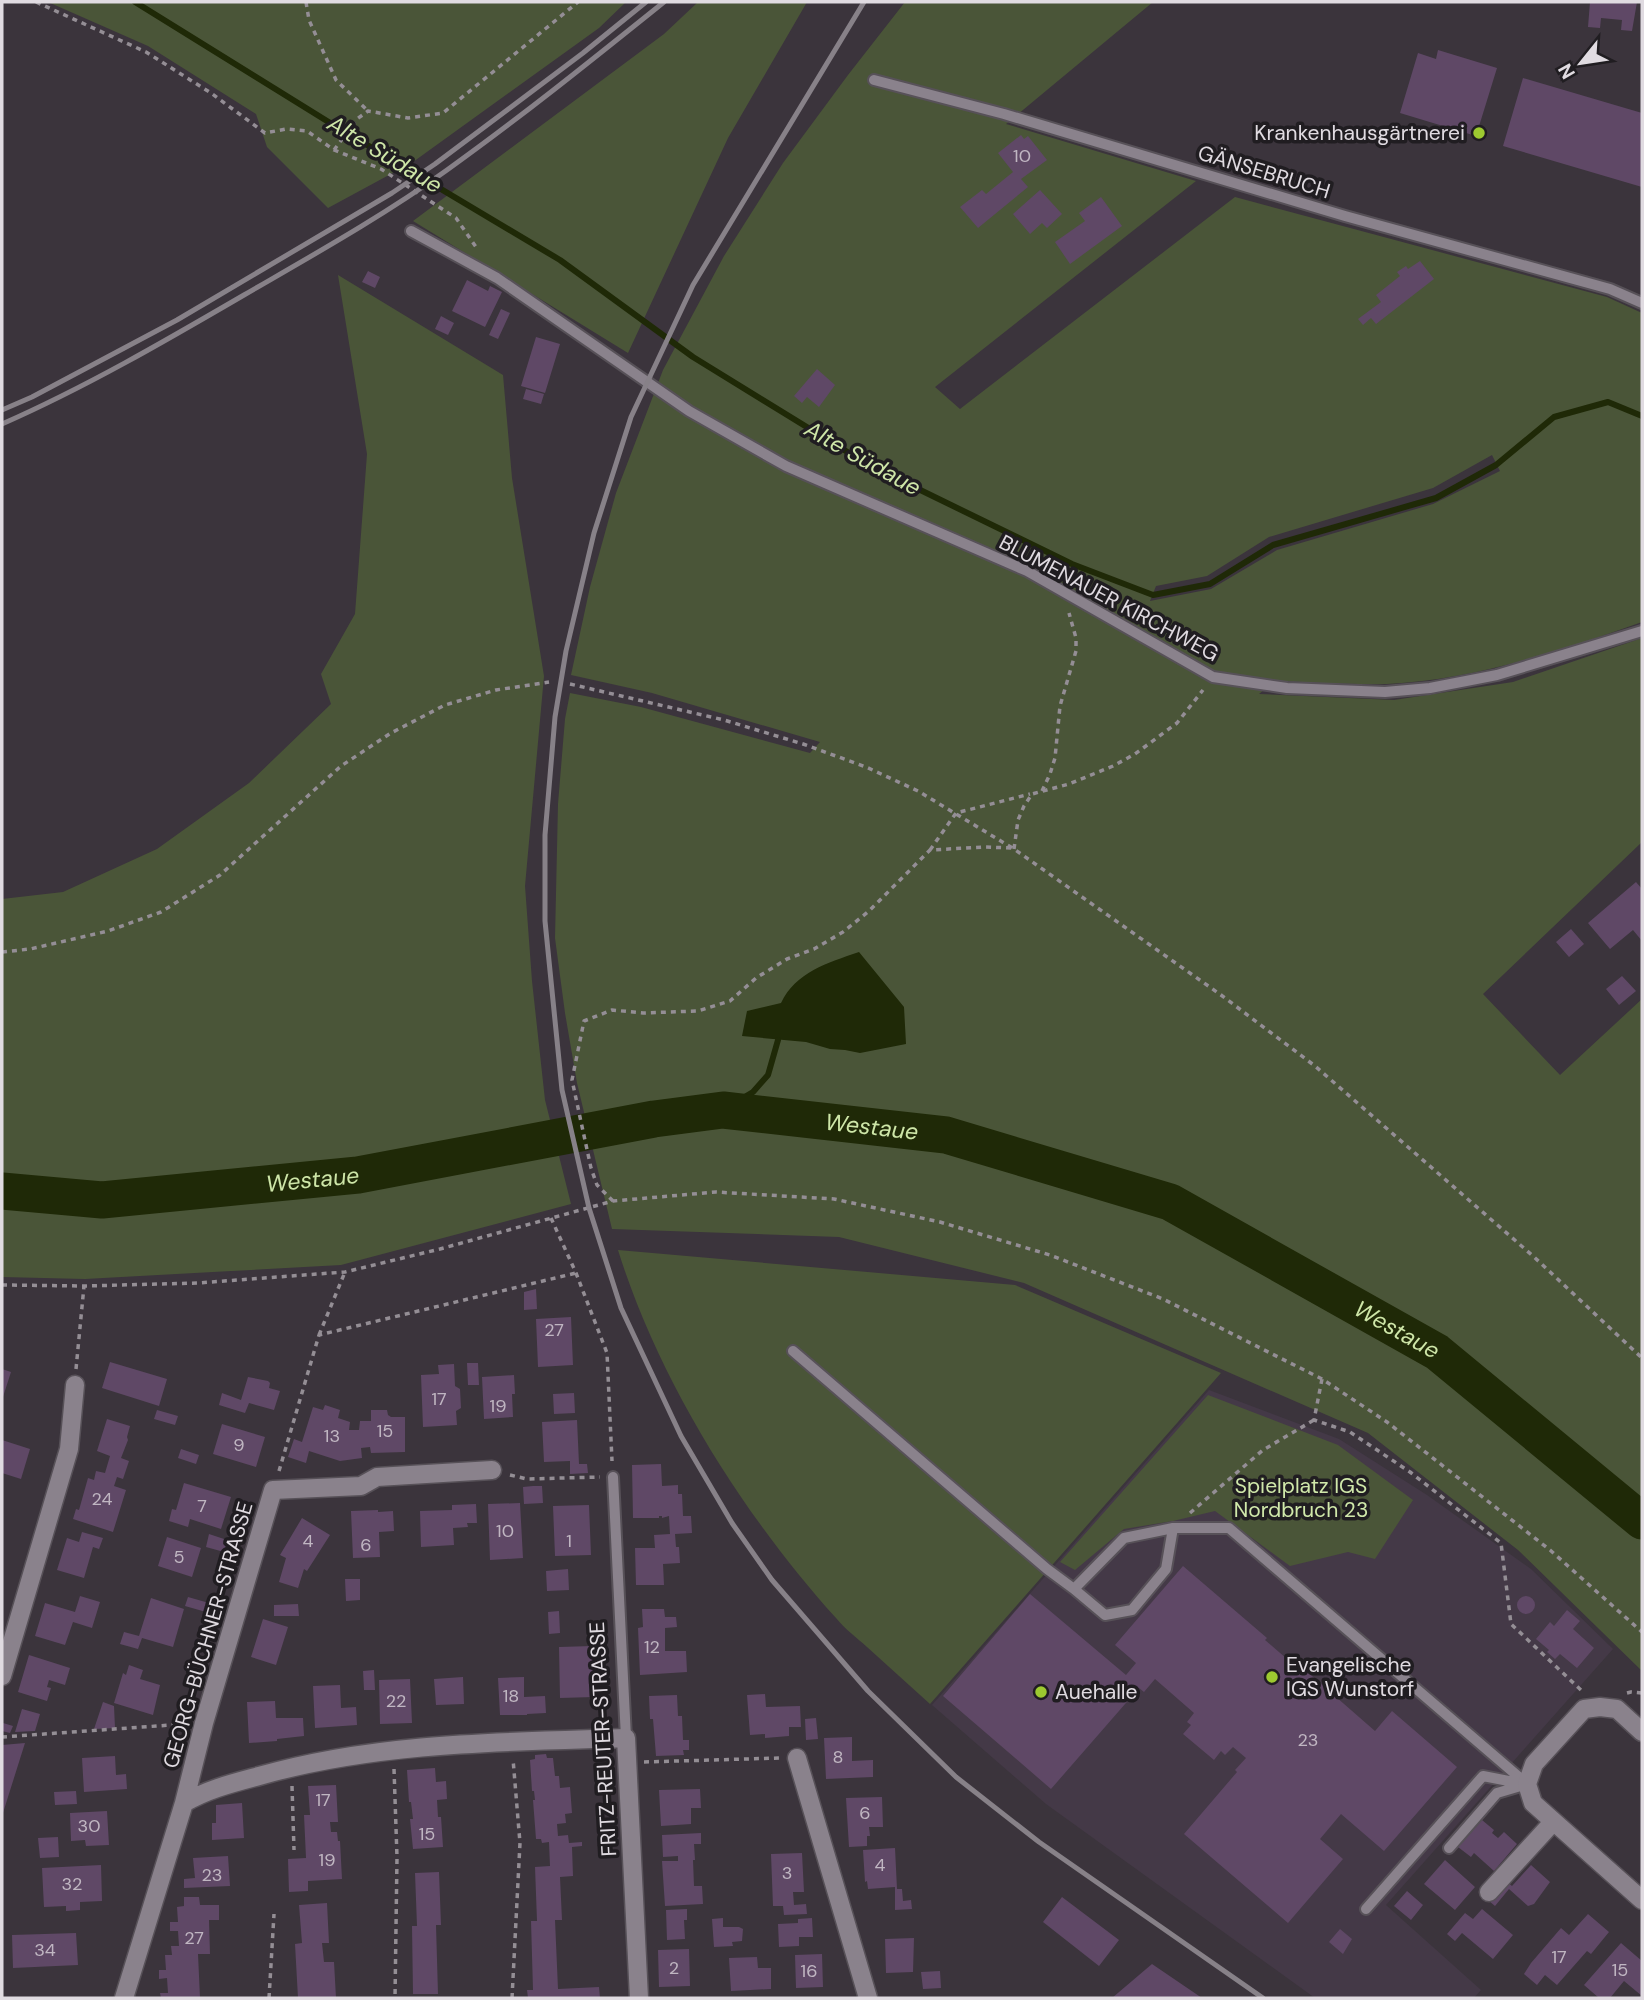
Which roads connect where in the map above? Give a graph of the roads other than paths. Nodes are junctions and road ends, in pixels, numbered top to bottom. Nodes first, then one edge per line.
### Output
1 (874, 80) dead end
2 (411, 231) dead end
3 (1642, 303) edge
4 (1642, 631) edge
5 (793, 1351) dead end
6 (75, 1385) road end
7 (492, 1470) road end
8 (613, 1477) road end
9 (1172, 1528) junction
10 (1074, 1589) junction
11 (2, 1676) edge
12 (1642, 1732) edge
13 (626, 1738) junction
14 (797, 1758) road end
15 (1527, 1784) junction
16 (184, 1802) junction
17 (1553, 1822) junction
18 (1449, 1848) dead end
19 (1489, 1892) dead end
20 (1642, 1900) edge
21 (1366, 1909) dead end
22 (124, 1998) edge
23 (639, 1998) edge
24 (868, 1998) edge

1 - 3 lane, GÄNSEBRUCH
2 - 4 lane, BLUMENAUER KIRCHWEG
5 - 10 lane
6 - 11 street
7 - 16 street, GEORG-BÜCHNER-STRASSE
8 - 13 lane, FRITZ-REUTER-STRASSE
9 - 10 lane
9 - 10 lane
9 - 15 lane
12 - 15 street
13 - 16 street
13 - 23 street, FRITZ-REUTER-STRASSE
14 - 24 street
15 - 17 street
15 - 18 lane
15 - 21 lane
16 - 22 street, GEORG-BÜCHNER-STRASSE
17 - 19 street
17 - 20 street

